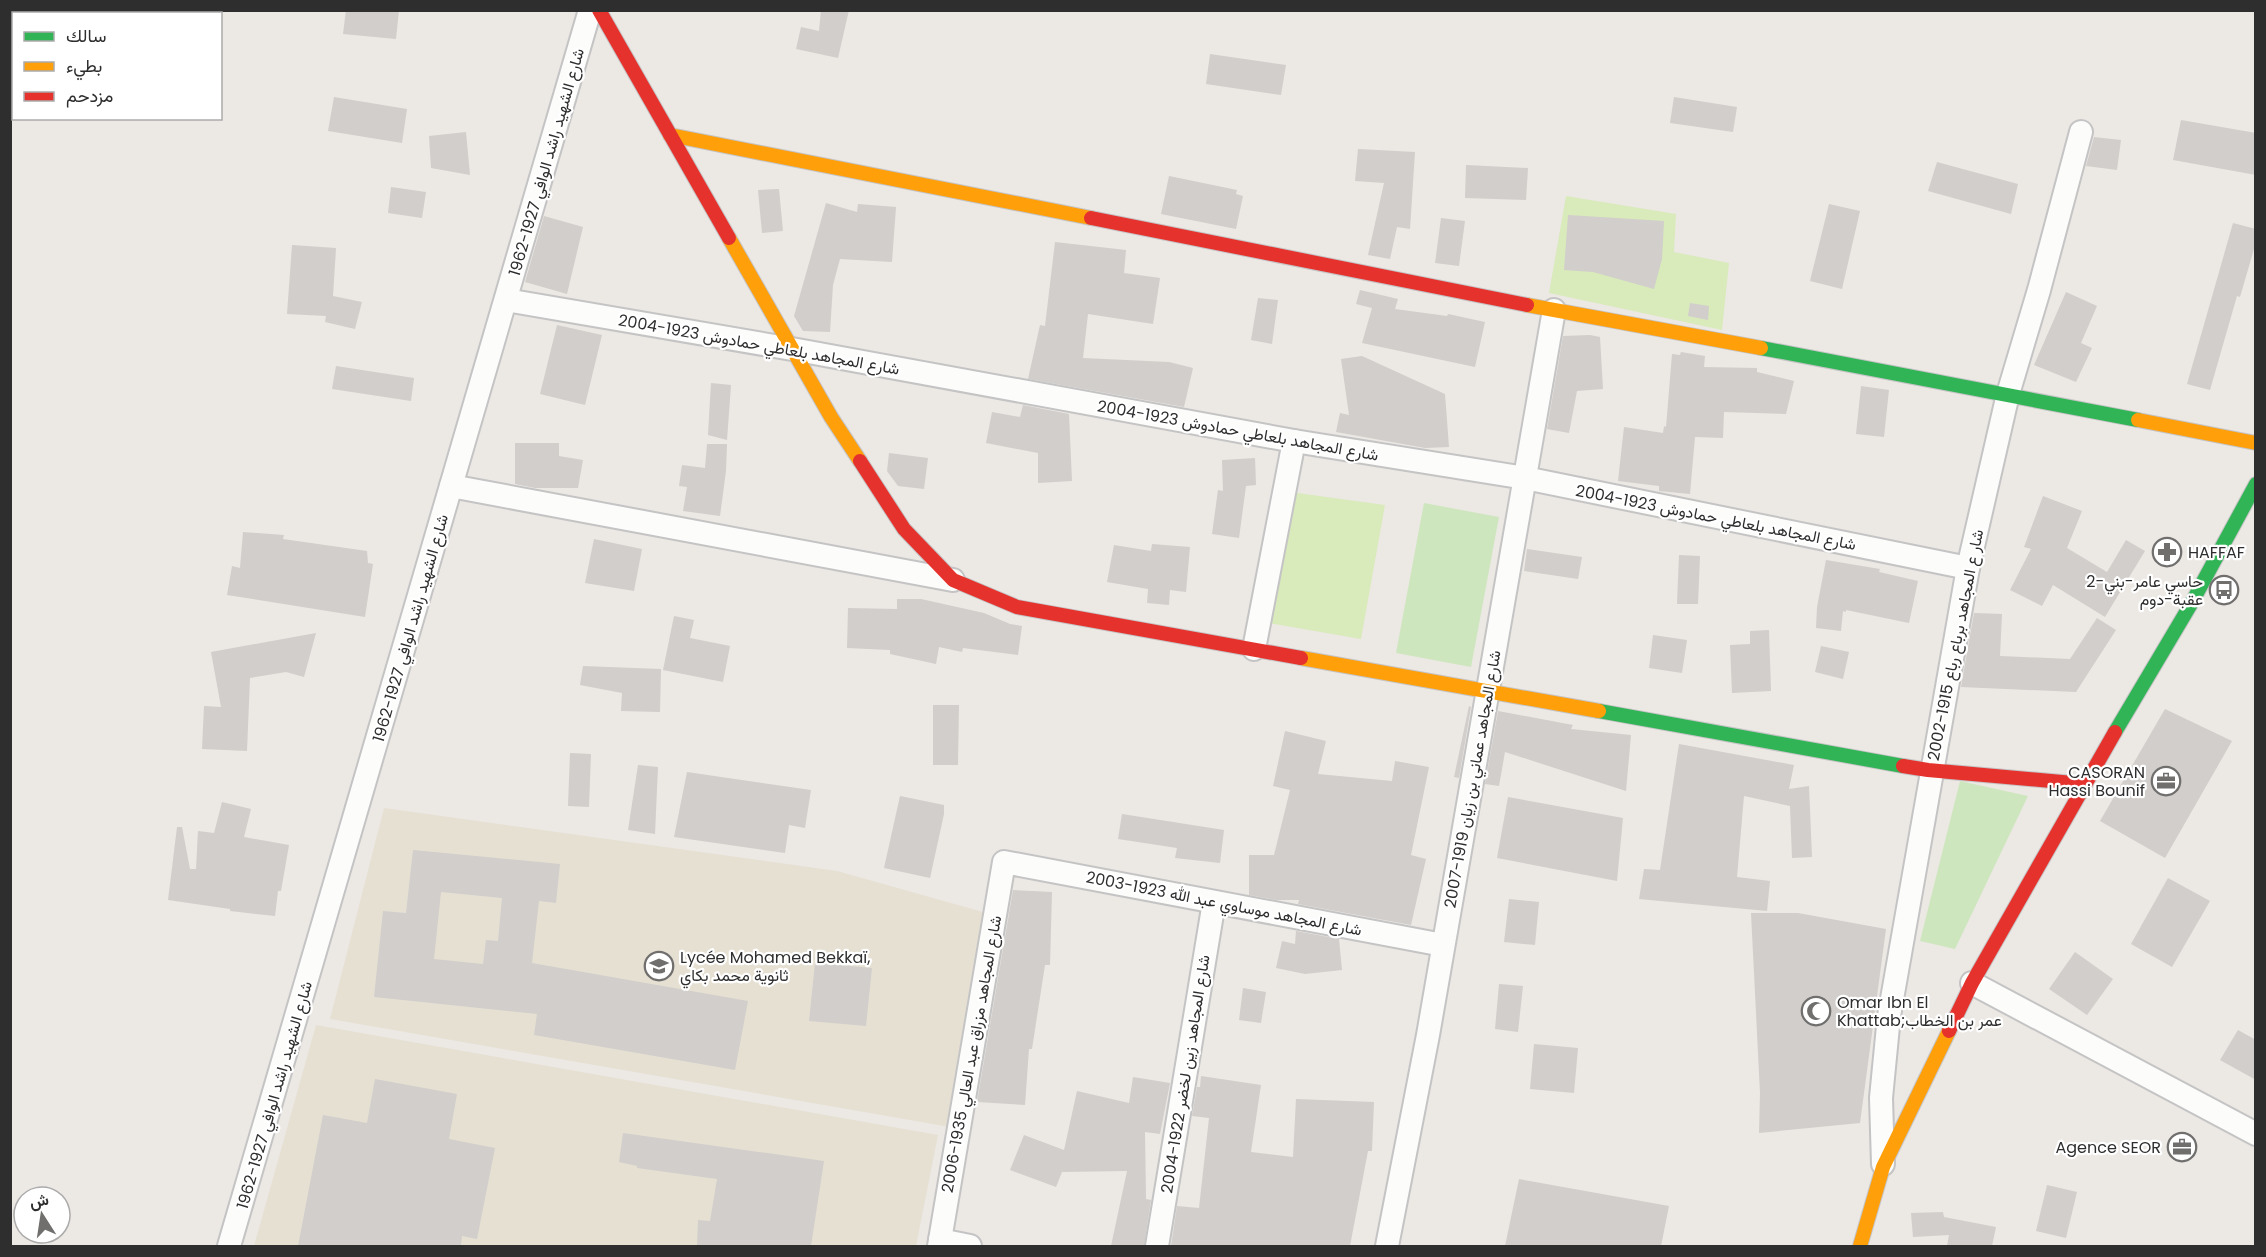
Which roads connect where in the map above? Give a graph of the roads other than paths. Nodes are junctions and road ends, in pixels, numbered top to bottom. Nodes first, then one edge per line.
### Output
1 (591, 10) edge
2 (599, 10) edge
3 (2081, 132) dead end
4 (670, 135) junction
5 (506, 300) junction
6 (1554, 310) junction
7 (792, 349) junction
8 (2008, 394) junction
9 (1294, 441) junction
10 (2256, 443) edge
11 (1525, 478) junction
12 (2256, 484) edge
13 (451, 486) junction
14 (1968, 568) junction
15 (953, 580) junction
16 (1254, 649) junction
17 (1488, 691) junction
18 (1932, 770) junction
19 (2084, 784) junction
20 (1004, 862) joint
21 (1214, 902) junction
22 (1443, 945) junction
23 (1972, 983) junction
24 (2256, 1134) edge
25 (1883, 1167) junction
26 (939, 1243) edge
27 (229, 1246) edge
28 (970, 1246) edge
29 (1157, 1246) edge
30 (1386, 1246) edge
31 (1860, 1246) edge

1 - 5 street, شارع الشهيد راشد الوافي 1927-1962
2 - 4 main road
3 - 8 street, شار ع المجاهد برباع رباع 1915-2002
4 - 6 main road
4 - 7 main road
5 - 7 street, شارع المجاهد بلعاطي حمادوش 1923-2004
5 - 13 street, شارع الشهيد راشد الوافي 1927-1962
6 - 8 main road
6 - 11 street, شارع المجاهد عماني بن زيان 1919-2007
7 - 9 street, شارع المجاهد بلعاطي حمادوش 1923-2004
7 - 15 main road
8 - 10 main road
8 - 14 street, شار ع المجاهد برباع رباع 1915-2002
9 - 11 street, شارع المجاهد بلعاطي حمادوش 1923-2004
9 - 16 street
11 - 14 street, شارع المجاهد بلعاطي حمادوش 1923-2004
11 - 17 street, شارع المجاهد عماني بن زيان 1919-2007
12 - 19 main road
13 - 15 street
13 - 27 street, شارع الشهيد راشد الوافي 1927-1962
14 - 18 street, شار ع المجاهد برباع رباع 1915-2002
15 - 16 main road
16 - 17 main road
17 - 18 main road
17 - 22 street, شارع المجاهد عماني بن زيان 1919-2007
18 - 19 main road
18 - 25 street, شار ع المجاهد برباع رباع 1915-2002
19 - 23 main road
20 - 21 street, شارع المجاهد موساوي عبد الله 1923-2003
20 - 26 street, شارع المجاهد مزراق عبد العالي 1935-2006
21 - 22 street, شارع المجاهد موساوي عبد الله 1923-2003
21 - 29 street, شارع المجاهد زين لخضر 1922-2004
22 - 30 street, شارع المجاهد عماني بن زيان 1919-2007
23 - 24 street
23 - 25 main road
25 - 31 main road
26 - 28 street

